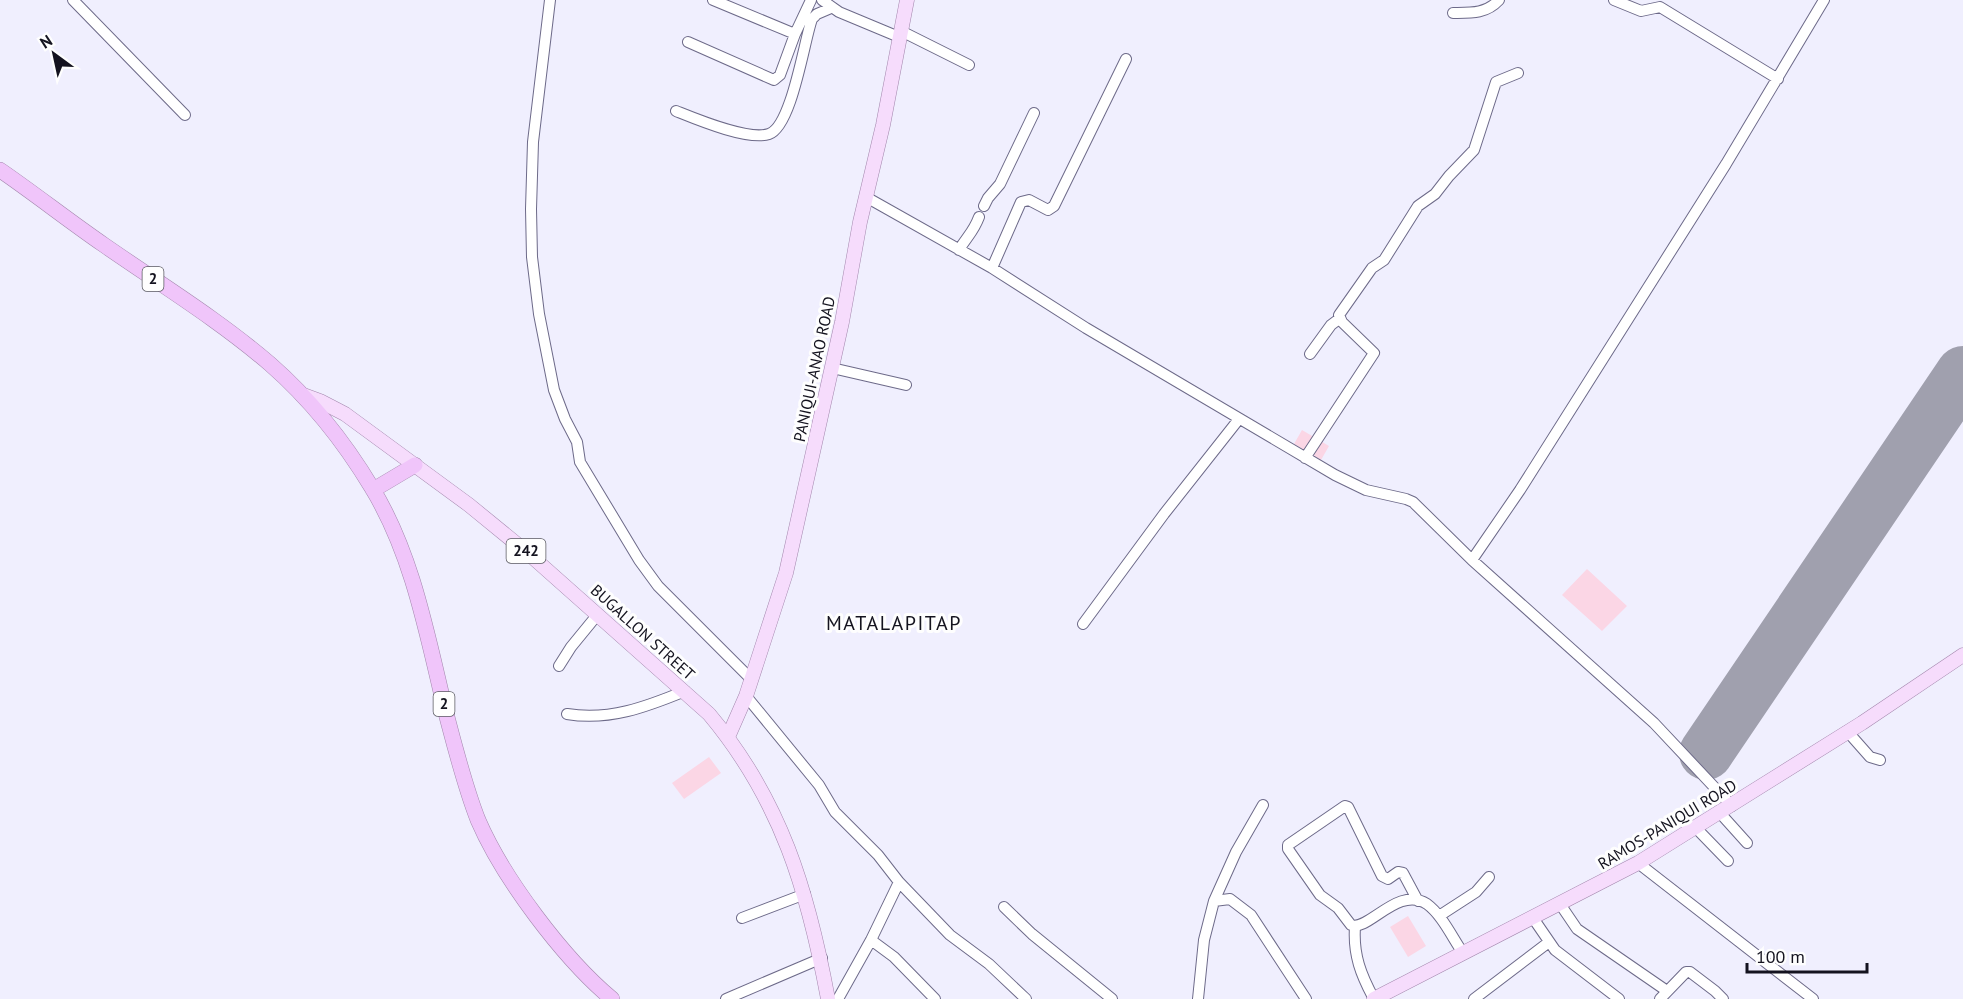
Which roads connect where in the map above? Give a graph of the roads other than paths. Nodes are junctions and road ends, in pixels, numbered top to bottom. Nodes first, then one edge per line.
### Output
1 (73, 0) edge
2 (550, 0) edge
3 (714, 0) edge
4 (811, 0) edge
5 (822, 0) edge
6 (907, 0) edge
7 (1499, 0) edge
8 (1614, 0) edge
9 (1824, 0) edge
10 (831, 8) junction
11 (1453, 13) dead end
12 (795, 34) junction
13 (900, 34) junction
14 (687, 42) dead end
15 (1126, 59) dead end
16 (969, 65) dead end
17 (1518, 73) dead end
18 (1778, 79) junction
19 (676, 111) dead end
20 (1034, 113) dead end
21 (185, 115) dead end
22 (1, 173) edge
23 (866, 197) junction
24 (984, 206) dead end
25 (979, 217) dead end
26 (958, 250) junction
27 (992, 268) junction
28 (1339, 319) junction
29 (1310, 354) dead end
30 (832, 368) junction
31 (906, 385) dead end
32 (301, 394) junction
33 (1239, 419) junction
34 (1305, 458) junction
35 (415, 465) junction
36 (373, 490) junction
37 (1472, 560) junction
38 (598, 614) junction
39 (1083, 624) dead end
40 (1963, 655) edge
41 (559, 666) dead end
42 (752, 678) junction
43 (685, 691) junction
44 (746, 696) junction
45 (567, 714) dead end
46 (1848, 731) junction
47 (728, 737) junction
48 (1880, 760) dead end
49 (1263, 805) dead end
50 (1726, 809) junction
51 (1696, 828) junction
52 (1747, 843) dead end
53 (1728, 861) dead end
54 (1638, 863) junction
55 (1489, 877) dead end
56 (899, 882) junction
57 (806, 894) junction
58 (1418, 901) junction
59 (1214, 902) junction
60 (1560, 904) junction
61 (1004, 907) dead end
62 (1439, 916) junction
63 (742, 918) dead end
64 (1533, 918) junction
65 (1355, 927) junction
66 (871, 940) junction
67 (1549, 942) junction
68 (1463, 952) junction
69 (822, 958) junction
70 (1664, 995) edge
71 (612, 999) edge
72 (726, 999) edge
73 (828, 999) edge
74 (838, 999) edge
75 (935, 999) edge
76 (1026, 999) edge
77 (1112, 999) edge
78 (1198, 999) edge
79 (1306, 999) edge
80 (1374, 999) edge
81 (1474, 999) edge
82 (1619, 999) edge
83 (1723, 999) edge
84 (1813, 999) edge

1 - 21 street
2 - 42 street
3 - 12 street
4 - 12 street
5 - 10 street
6 - 13 main road, PANIQUI-ANAO ROAD
7 - 11 street
8 - 18 street
9 - 18 street
10 - 13 street
10 - 19 street
12 - 14 street
13 - 16 street
13 - 23 main road, PANIQUI-ANAO ROAD
15 - 27 street
17 - 28 street
18 - 37 street
20 - 24 street
22 - 32 highway, 2
23 - 26 street
23 - 30 main road, PANIQUI-ANAO ROAD
25 - 26 street
26 - 27 street
27 - 33 street
28 - 29 street
28 - 34 street
30 - 31 street
30 - 42 main road, PANIQUI-ANAO ROAD
32 - 35 main road, BUGALLON STREET / 242
32 - 36 highway, 2
33 - 34 street
33 - 39 street
34 - 37 street
35 - 36 highway
35 - 38 main road, BUGALLON STREET / 242
36 - 71 highway, 2
37 - 50 street
38 - 41 street
38 - 43 main road, BUGALLON STREET / 242
40 - 46 main road, RAMOS-PANIQUI ROAD
42 - 44 main road, PANIQUI-ANAO ROAD
43 - 45 street
43 - 47 main road, BUGALLON STREET / 242
44 - 47 main road, PANIQUI-ANAO ROAD
44 - 56 street
46 - 48 street
46 - 50 main road, RAMOS-PANIQUI ROAD
47 - 57 main road, BUGALLON STREET / 242
49 - 59 street
50 - 51 main road, RAMOS-PANIQUI ROAD
50 - 52 street
51 - 53 street
51 - 54 main road, RAMOS-PANIQUI ROAD
54 - 60 main road, RAMOS-PANIQUI ROAD
54 - 84 street
55 - 62 street
56 - 66 street
56 - 76 street
57 - 63 street
57 - 69 main road, BUGALLON STREET / 242
58 - 62 street
58 - 65 street
58 - 65 street
59 - 78 street
59 - 79 street
60 - 64 main road, RAMOS-PANIQUI ROAD
60 - 70 street
61 - 77 street
62 - 68 street
64 - 67 street
64 - 68 main road, RAMOS-PANIQUI ROAD
65 - 80 street
66 - 74 street
66 - 75 street
67 - 81 street
67 - 82 street
68 - 80 main road, RAMOS-PANIQUI ROAD
69 - 72 street
69 - 73 main road, BUGALLON STREET / 242
70 - 83 street

